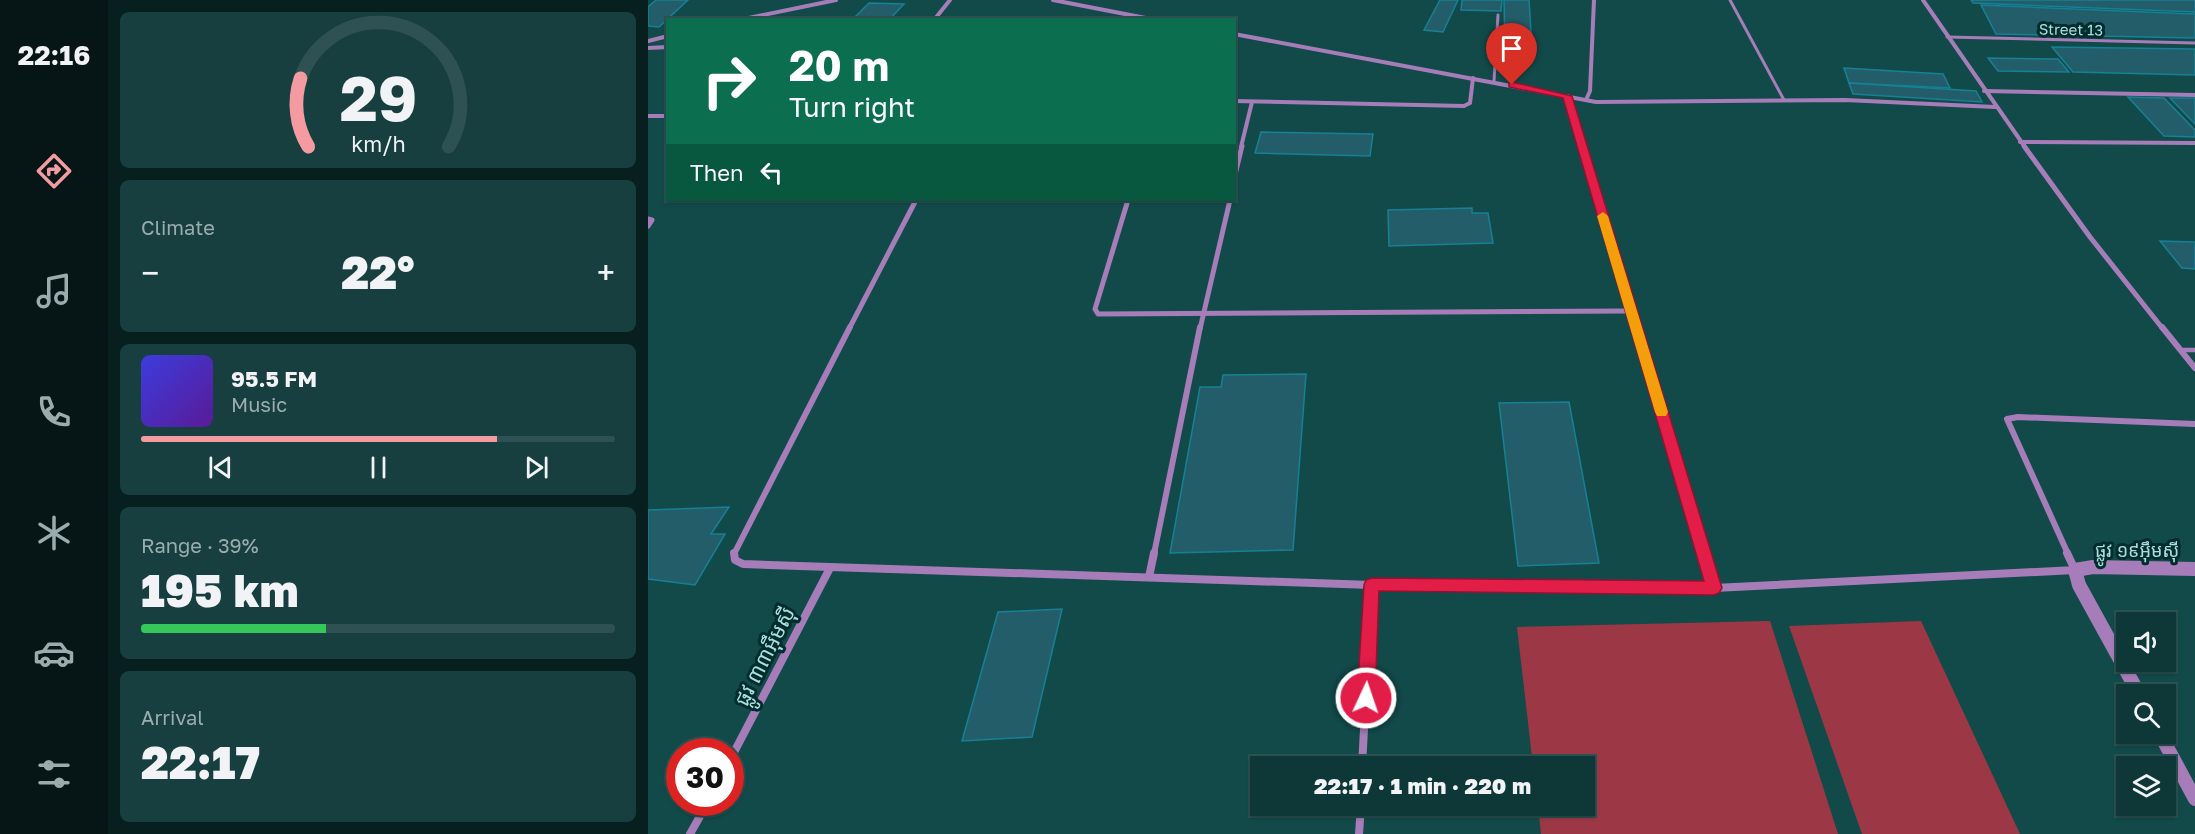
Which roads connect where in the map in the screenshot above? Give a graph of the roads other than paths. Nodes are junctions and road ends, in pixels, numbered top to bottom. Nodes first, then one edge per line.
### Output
1 (836, 0) edge
2 (950, 0) edge
3 (1053, 0) edge
4 (1085, 0) edge
5 (1594, 0) edge
6 (1730, 0) edge
7 (1923, 0) edge
8 (1079, 6) junction
9 (1498, 15) dead end
10 (749, 18) edge
11 (936, 18) edge
12 (1145, 18) edge
13 (1236, 34) edge
14 (666, 36) edge
15 (1947, 36) junction
16 (648, 41) edge
17 (2195, 43) edge
18 (666, 47) edge
19 (648, 48) edge
20 (1473, 78) junction
21 (1494, 81) junction
22 (1984, 91) junction
23 (2195, 95) edge
24 (1568, 96) junction
25 (1586, 100) junction
26 (1784, 100) junction
27 (1236, 101) edge
28 (1252, 102) junction
29 (1995, 107) junction
30 (648, 116) edge
31 (666, 116) edge
32 (2020, 142) junction
33 (2195, 143) edge
34 (1236, 170) edge
35 (915, 201) edge
36 (1128, 201) edge
37 (1230, 201) edge
38 (648, 219) edge
39 (648, 226) edge
40 (1631, 311) junction
41 (1203, 313) junction
42 (2180, 350) junction
43 (2195, 350) edge
44 (2195, 368) edge
45 (2195, 424) edge
46 (830, 568) junction
47 (2195, 569) edge
48 (2075, 570) junction
49 (1149, 577) junction
50 (1372, 585) junction
51 (1714, 588) junction
52 (2133, 684) edge
53 (741, 738) edge
54 (2165, 744) edge
55 (1363, 756) edge
56 (2195, 799) edge
57 (700, 816) edge
58 (1360, 816) edge
59 (690, 834) edge
60 (1359, 834) edge

1 - 10 street
2 - 11 street
3 - 8 street
4 - 8 street
5 - 25 street
6 - 26 lane
7 - 15 street
8 - 12 street
9 - 21 lane
13 - 20 street
14 - 16 street
15 - 17 lane, Street 13
15 - 22 street
18 - 19 street
20 - 21 street
20 - 28 street
21 - 24 street
22 - 23 street
22 - 29 street
24 - 25 street
24 - 40 street
25 - 26 street
26 - 29 street
27 - 28 street
28 - 34 street
29 - 32 street
30 - 31 street
32 - 33 street
32 - 42 street
35 - 46 street
36 - 41 street
37 - 41 street
38 - 39 street
40 - 41 street
40 - 51 street
41 - 49 street
42 - 43 lane
42 - 44 street
45 - 48 street
46 - 49 street
46 - 53 street, ផ្លូវ ៣៣អ៊ឹមស៊ី
47 - 48 street, ផ្លូវ ១៩អ៊ឹមស៊ី
48 - 51 street
48 - 52 street, ផ្លូវ ១៩អ៊ឹមស៊ី
49 - 50 street
50 - 51 street
50 - 55 street
54 - 56 street
57 - 59 street
58 - 60 street

